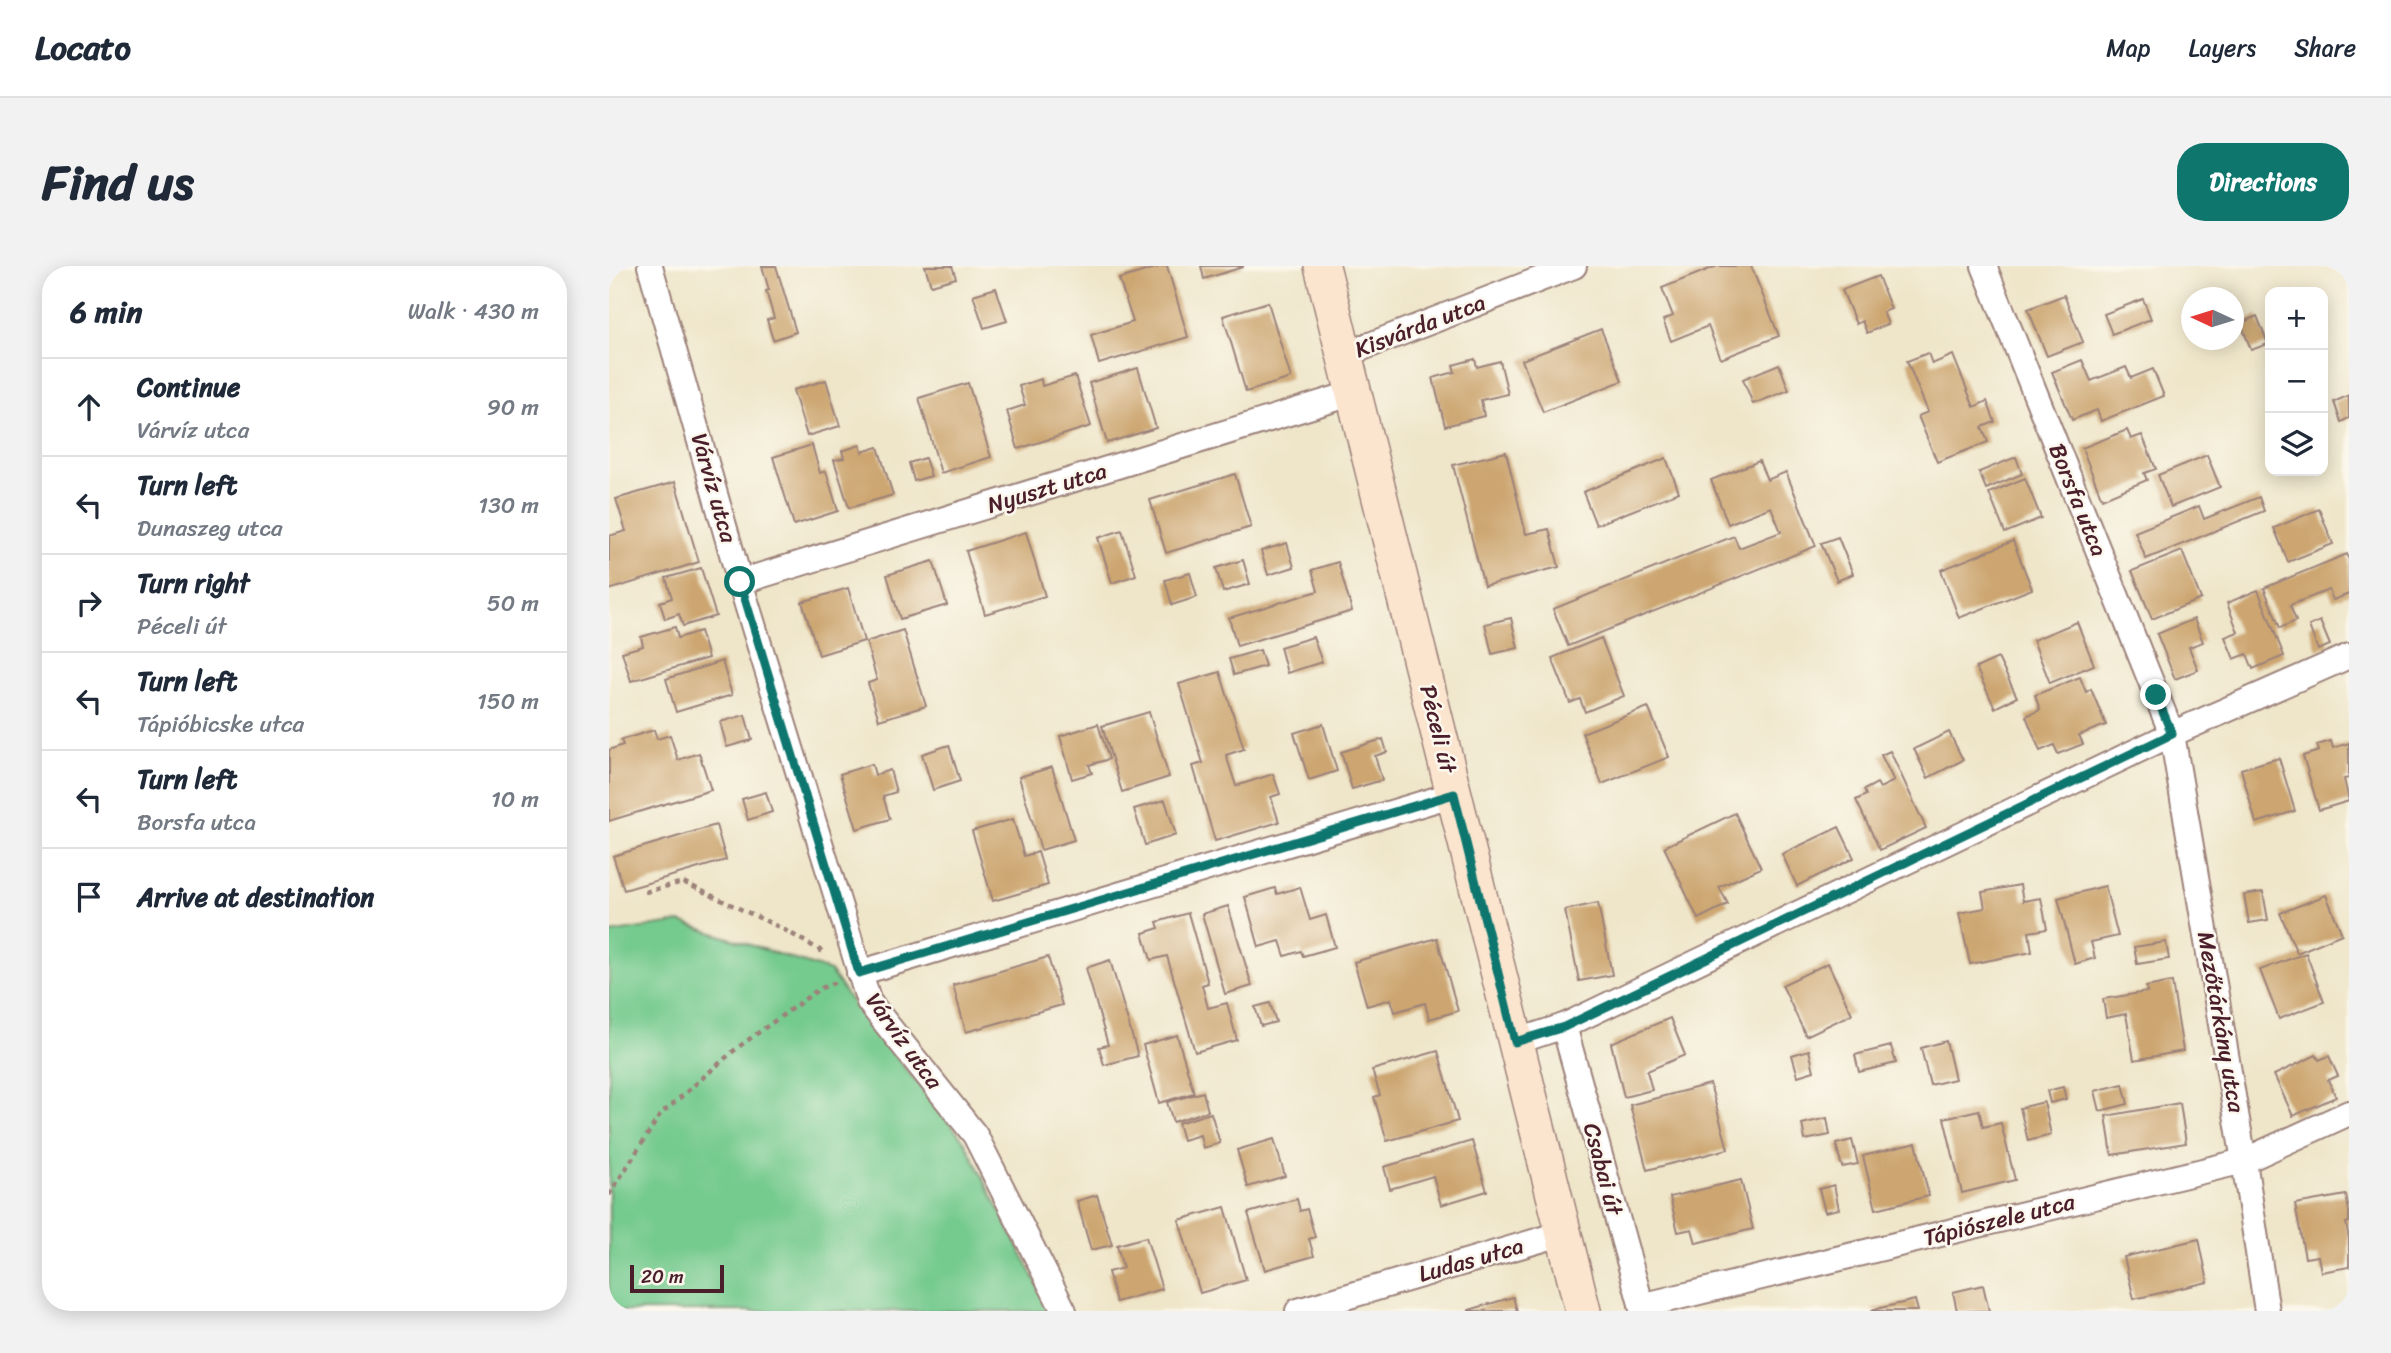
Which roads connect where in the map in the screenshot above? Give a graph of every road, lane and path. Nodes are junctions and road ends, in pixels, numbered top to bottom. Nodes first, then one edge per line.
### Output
1 (650, 266) edge
2 (1322, 266) edge
3 (1574, 266) edge
4 (1984, 266) edge
5 (1343, 355) junction
6 (1354, 393) junction
7 (740, 582) junction
8 (2349, 656) edge
9 (2172, 734) junction
10 (1454, 794) junction
11 (645, 892) dead end
12 (859, 973) junction
13 (1564, 1027) junction
14 (1515, 1042) junction
15 (2349, 1112) edge
16 (2244, 1161) junction
17 (609, 1195) edge
18 (1564, 1233) junction
19 (1642, 1308) edge
20 (1064, 1311) edge
21 (1298, 1311) edge
22 (1583, 1311) edge
23 (2267, 1311) edge

1 - 7 street, Várvíz utca
2 - 5 main road, Péceli út
3 - 5 street, Kisvárda utca
4 - 9 street, Borsfa utca
5 - 6 main road, Péceli út
6 - 7 street, Nyuszt utca
6 - 10 main road, Péceli út
7 - 12 street, Várvíz utca
8 - 9 street
9 - 13 street
9 - 16 street, Mezőtárkány utca
10 - 12 street
10 - 14 main road, Péceli út
11 - 12 path
12 - 17 path
12 - 20 street, Várvíz utca
13 - 14 street
13 - 19 street, Csabai út
14 - 18 main road, Péceli út
15 - 16 street, Tápiószele utca
16 - 19 street, Tápiószele utca
16 - 23 street, Mezőtárkány utca
18 - 21 street, Ludas utca
18 - 22 main road

